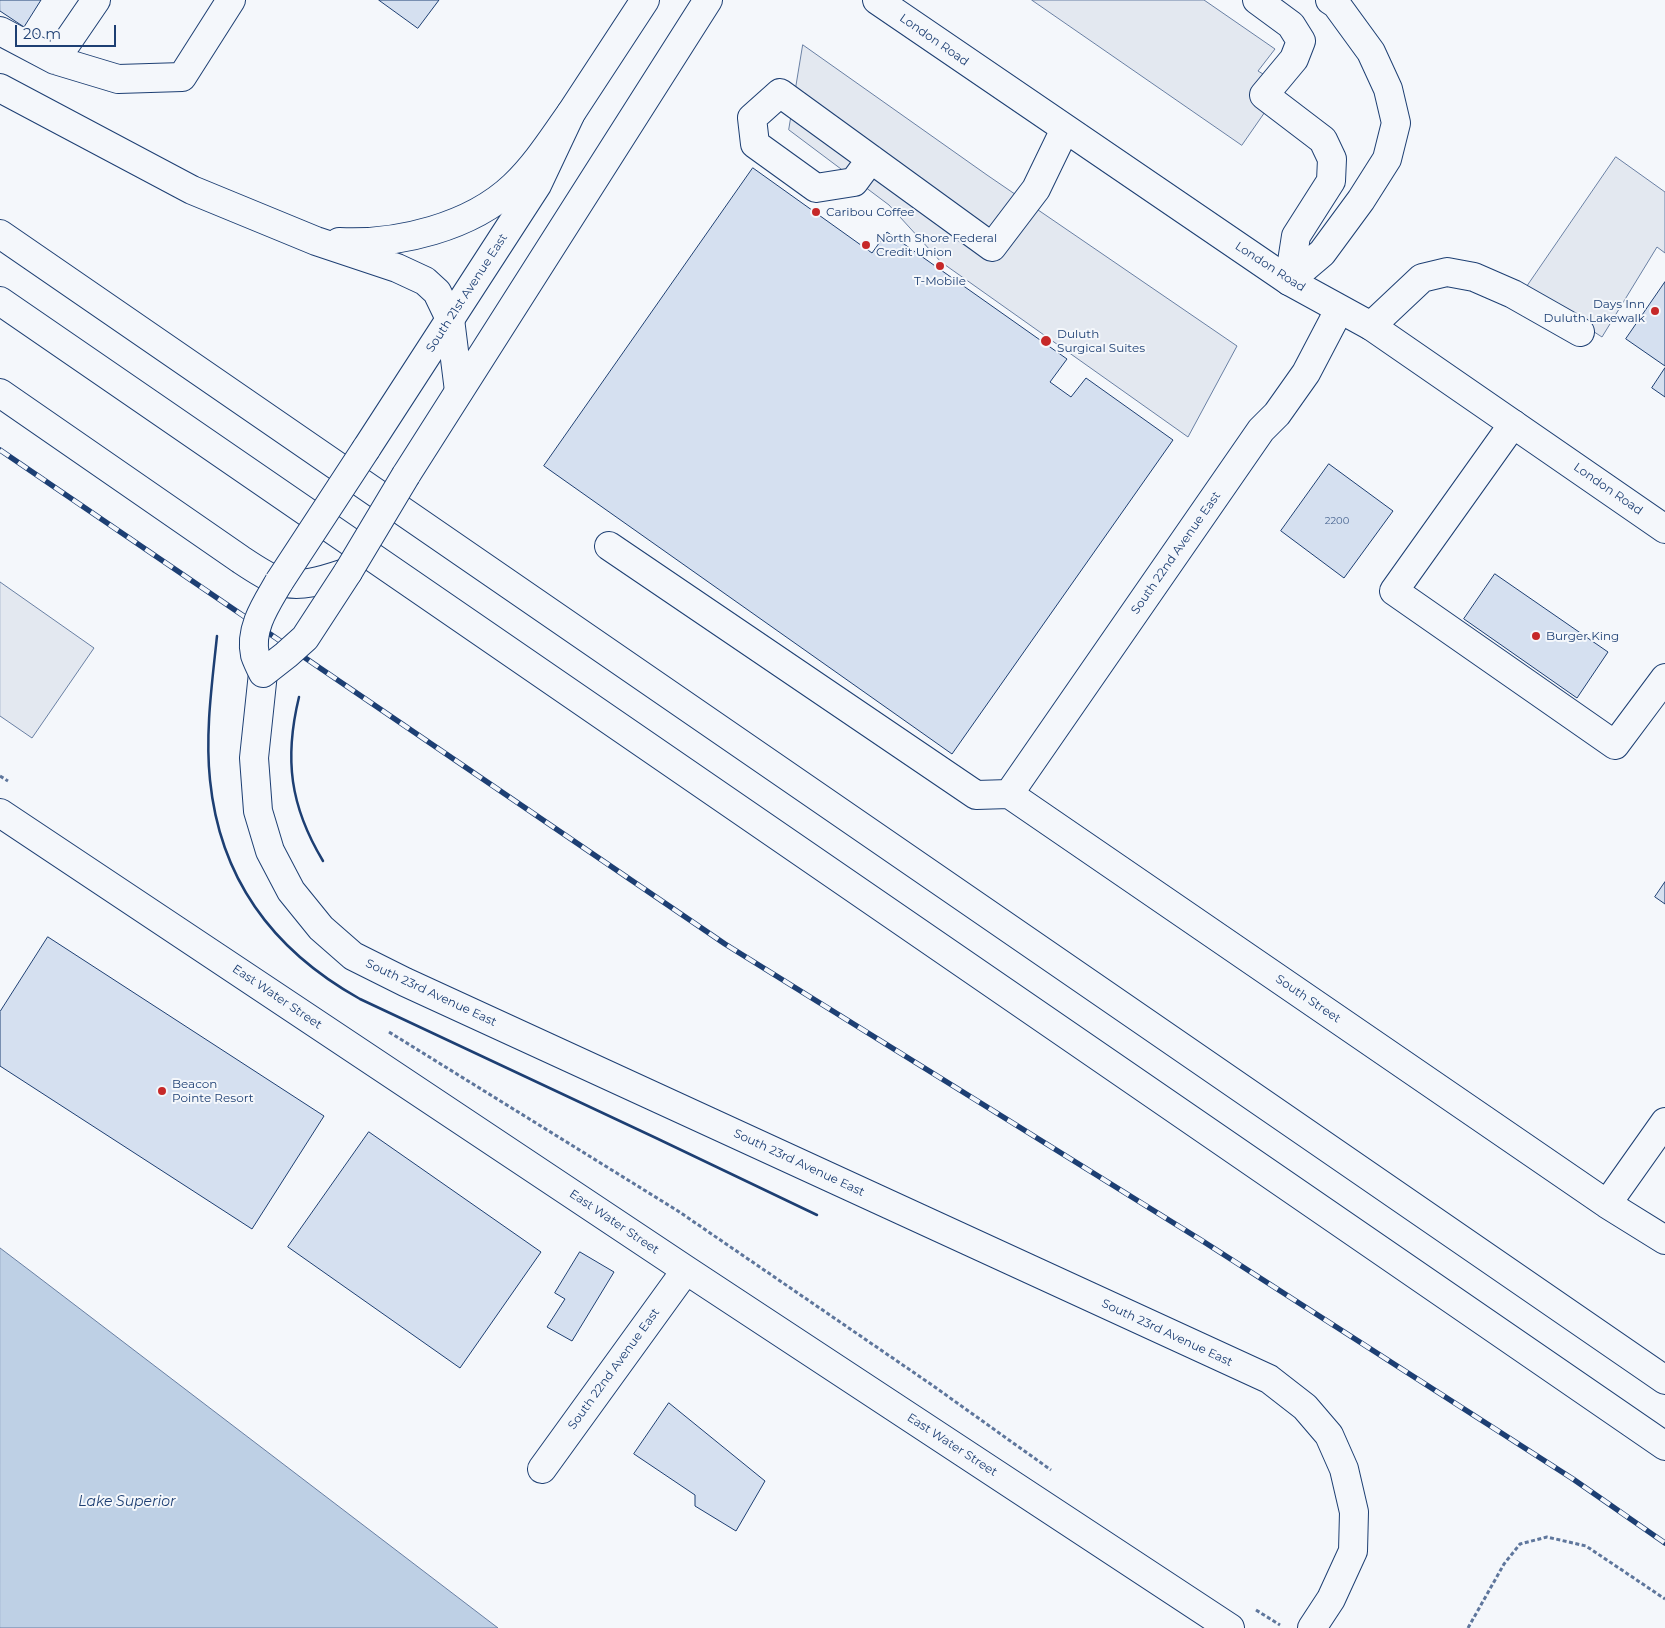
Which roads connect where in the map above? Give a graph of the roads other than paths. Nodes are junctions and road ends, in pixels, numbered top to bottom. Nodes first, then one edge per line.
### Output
1 (96, 0) edge
2 (230, 0) edge
3 (645, 0) edge
4 (708, 0) edge
5 (877, 0) edge
6 (1256, 0) edge
7 (1330, 0) edge
8 (0, 30) edge
9 (55, 60) junction
10 (0, 88) edge
11 (571, 113) junction
12 (1065, 129) junction
13 (871, 159) dead end
14 (0, 234) edge
15 (316, 241) junction
16 (1288, 281) junction
17 (0, 300) edge
18 (1339, 310) junction
19 (450, 319) junction
20 (1371, 326) junction
21 (1580, 332) dead end
22 (459, 391) junction
23 (0, 393) edge
24 (1513, 424) junction
25 (1665, 529) edge
26 (609, 546) dead end
27 (348, 572) junction
28 (279, 582) junction
29 (263, 672) junction
30 (1665, 678) edge
31 (1009, 794) junction
32 (0, 813) edge
33 (1665, 1122) edge
34 (1607, 1204) junction
35 (1665, 1240) edge
36 (686, 1270) junction
37 (1665, 1380) edge
38 (1665, 1446) edge
39 (542, 1468) dead end
40 (1230, 1628) edge
41 (1312, 1628) edge

1 - 9 main road
2 - 9 main road
3 - 11 main road, South 21st Avenue East
4 - 22 main road
5 - 12 main road, London Road
6 - 16 main road
7 - 16 main road
8 - 9 main road
10 - 15 main road
11 - 15 main road
11 - 19 main road, South 21st Avenue East
12 - 13 main road
12 - 16 main road, London Road
14 - 37 main road
15 - 19 main road
16 - 18 main road, London Road
17 - 38 main road
18 - 20 main road, London Road
18 - 31 main road, South 22nd Avenue East
19 - 22 main road
19 - 28 main road, South 21st Avenue East, bridge
20 - 21 main road
20 - 24 main road, London Road
22 - 27 main road, bridge
23 - 28 main road
24 - 25 main road, London Road
24 - 30 main road
26 - 31 main road
27 - 28 main road
27 - 29 main road, bridge
28 - 29 main road, South 23rd Avenue East, bridge
29 - 41 main road, South 23rd Avenue East
31 - 34 main road, South Street
32 - 36 main road, East Water Street
33 - 34 main road
34 - 35 main road, South Street
36 - 39 main road, South 22nd Avenue East
36 - 40 main road, East Water Street

